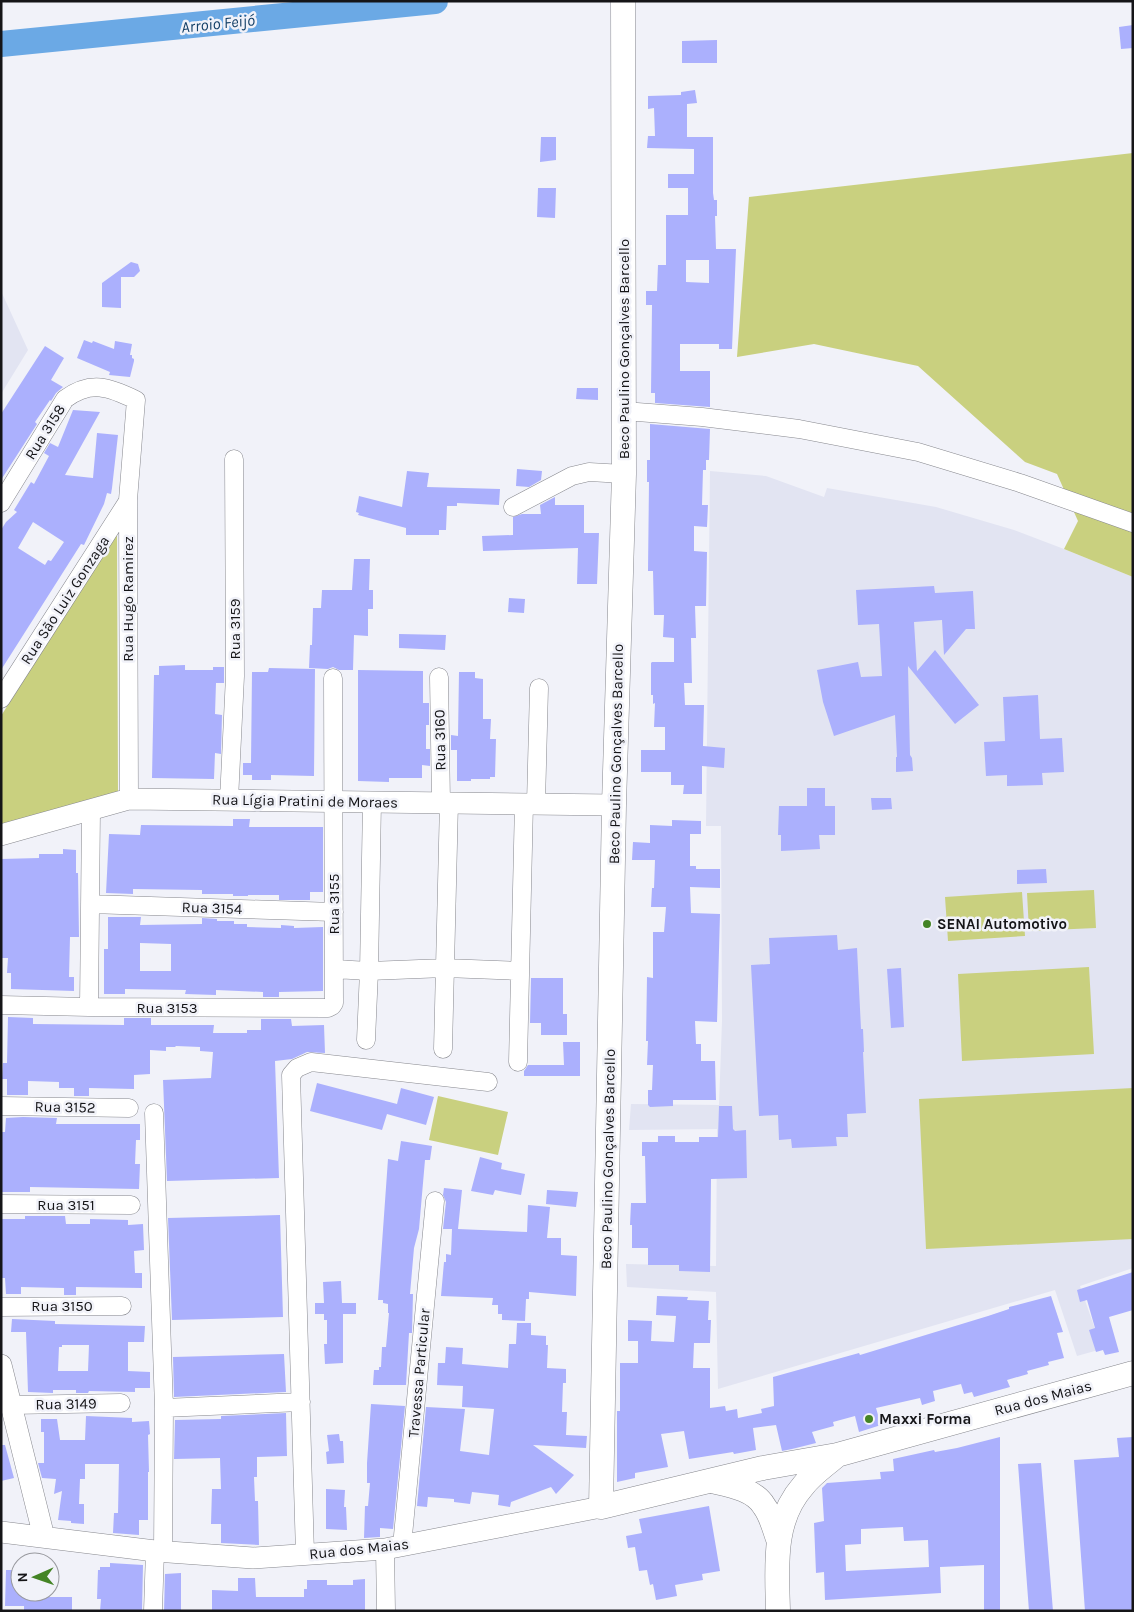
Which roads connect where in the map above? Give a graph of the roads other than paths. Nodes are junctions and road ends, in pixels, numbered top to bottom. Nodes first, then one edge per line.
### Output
1 (624, 5) edge
2 (136, 400) joint
3 (624, 411) junction
4 (234, 459) dead end
5 (624, 474) junction
6 (128, 500) junction
7 (1, 503) edge
8 (512, 507) dead end
9 (1133, 524) edge
10 (439, 677) dead end
11 (333, 678) dead end
12 (539, 688) dead end
13 (1, 699) edge
14 (129, 799) junction
15 (230, 800) junction
16 (334, 801) junction
17 (372, 802) junction
18 (445, 802) junction
19 (530, 803) junction
20 (614, 805) junction
21 (92, 810) junction
22 (1, 835) edge
23 (90, 904) junction
24 (334, 912) junction
25 (445, 968) junction
26 (334, 969) junction
27 (369, 971) junction
28 (520, 971) junction
29 (1, 1005) edge
30 (332, 1006) joint
31 (89, 1008) junction
32 (366, 1040) dead end
33 (443, 1049) dead end
34 (518, 1062) dead end
35 (488, 1082) dead end
36 (1, 1106) edge
37 (128, 1108) dead end
38 (154, 1113) dead end
39 (435, 1201) dead end
40 (1, 1204) edge
41 (131, 1205) dead end
42 (122, 1306) dead end
43 (1, 1307) edge
44 (1, 1365) edge
45 (1133, 1373) edge
46 (301, 1402) junction
47 (121, 1403) dead end
48 (11, 1405) junction
49 (164, 1408) junction
50 (837, 1455) junction
51 (774, 1469) junction
52 (712, 1481) junction
53 (763, 1504) junction
54 (790, 1504) junction
55 (601, 1507) junction
56 (1, 1532) edge
57 (44, 1537) junction
58 (778, 1539) junction
59 (394, 1547) junction
60 (159, 1551) junction
61 (305, 1554) junction
62 (153, 1611) edge
63 (386, 1611) edge
64 (778, 1611) edge

1 - 3 main road, Beco Paulino Gonçalves Barcello
2 - 6 street, Rua Hugo Ramirez
2 - 7 street, Rua 3158
3 - 5 main road, Beco Paulino Gonçalves Barcello
3 - 9 street
4 - 15 street, Rua 3159
5 - 8 street
5 - 20 main road, Beco Paulino Gonçalves Barcello
6 - 13 street, Rua São Luiz Gonzaga
6 - 14 street, Rua Hugo Ramirez
10 - 18 street, Rua 3160
11 - 16 street, Rua 3155
12 - 19 street
14 - 15 street, Rua Lígia Pratini de Moraes
14 - 21 street, Rua Lígia Pratini de Moraes
15 - 16 street, Rua Lígia Pratini de Moraes
16 - 17 street, Rua Lígia Pratini de Moraes
16 - 24 street, Rua 3155
17 - 18 street, Rua Lígia Pratini de Moraes
17 - 27 street
18 - 19 street, Rua Lígia Pratini de Moraes
18 - 25 street, Rua 3160
19 - 20 street, Rua Lígia Pratini de Moraes
19 - 28 street
20 - 55 main road, Beco Paulino Gonçalves Barcello
21 - 22 street, Rua Lígia Pratini de Moraes
21 - 23 street
23 - 24 street, Rua 3154
23 - 31 street
24 - 26 street, Rua 3155
25 - 27 street
25 - 28 street
25 - 33 street, Rua 3160
26 - 27 street
26 - 30 street, Rua 3155
27 - 32 street
28 - 34 street
29 - 31 street, Rua 3153
30 - 31 street, Rua 3153
35 - 46 street
36 - 37 street, Rua 3152
38 - 49 street
39 - 59 street, Travessa Particular
40 - 41 street, Rua 3151
42 - 43 street, Rua 3150
44 - 48 street
45 - 50 main road, Rua dos Maias
46 - 49 street
46 - 61 street
47 - 48 street, Rua 3149
48 - 57 street
49 - 60 street
50 - 51 main road, Rua dos Maias
50 - 54 main road, Rua dos Maias
51 - 52 main road, Rua dos Maias
51 - 53 main road
51 - 54 main road
52 - 53 main road, Rua dos Maias
52 - 55 main road, Rua dos Maias
53 - 58 main road
54 - 58 main road, Rua dos Maias
55 - 59 street, Rua dos Maias
56 - 57 street, Rua dos Maias
57 - 60 street, Rua dos Maias
58 - 64 main road
59 - 61 street, Rua dos Maias
59 - 63 street, Travessa Particular
60 - 61 street, Rua dos Maias
60 - 62 street

